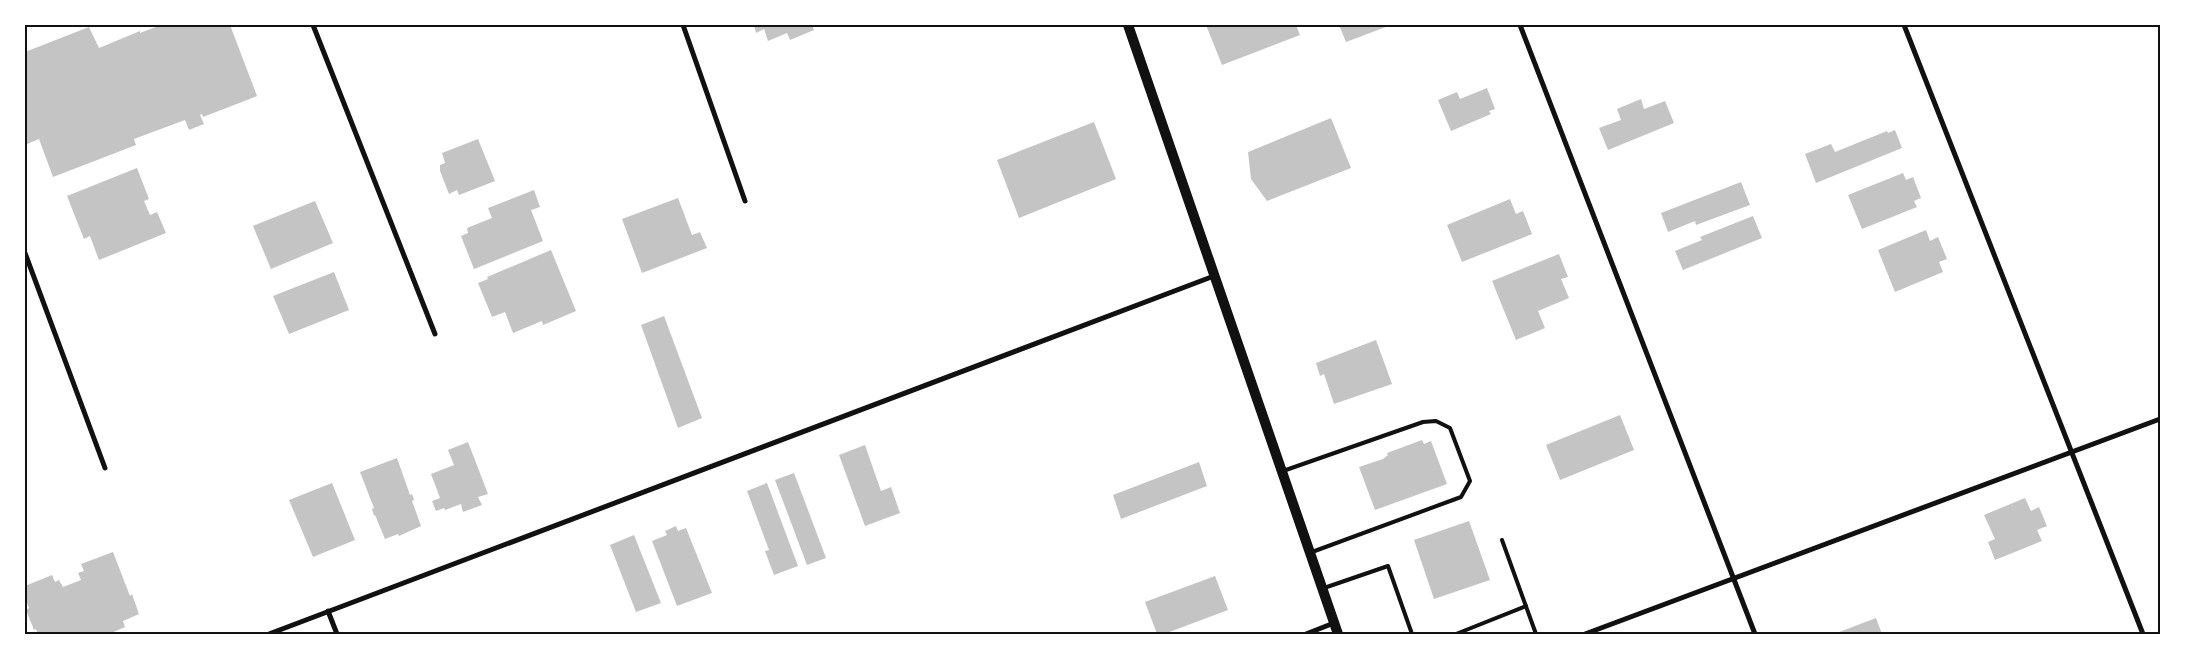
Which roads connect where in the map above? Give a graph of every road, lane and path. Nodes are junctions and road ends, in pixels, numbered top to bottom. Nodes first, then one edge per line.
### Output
1 (313, 25) edge
2 (683, 25) edge
3 (1128, 25) edge
4 (1520, 25) edge
5 (1904, 25) edge
6 (745, 201) dead end
7 (25, 253) edge
8 (1214, 276) junction
9 (435, 334) dead end
10 (2160, 418) edge
11 (2070, 452) junction
12 (105, 468) dead end
13 (1282, 472) junction
14 (1502, 540) dead end
15 (1310, 552) junction
16 (1734, 578) junction
17 (1322, 589) junction
18 (1526, 606) junction
19 (328, 612) junction
20 (1334, 623) junction
21 (269, 634) edge
22 (337, 634) edge
23 (1306, 634) edge
24 (1338, 634) edge
25 (1412, 634) edge
26 (1456, 634) edge
27 (1536, 634) edge
28 (1585, 634) edge
29 (1756, 634) edge
30 (2143, 634) edge

1 - 9 street
2 - 6 street
3 - 8 main road
4 - 16 street
5 - 11 street
7 - 12 street
8 - 13 main road
8 - 19 street
10 - 11 street
11 - 16 street
11 - 30 street
13 - 15 main road
13 - 15 lane
14 - 18 lane
15 - 17 main road
16 - 28 street
16 - 29 street
17 - 20 main road
17 - 25 lane
18 - 26 lane
18 - 27 lane
19 - 21 street
19 - 22 street
20 - 23 street
20 - 24 main road

